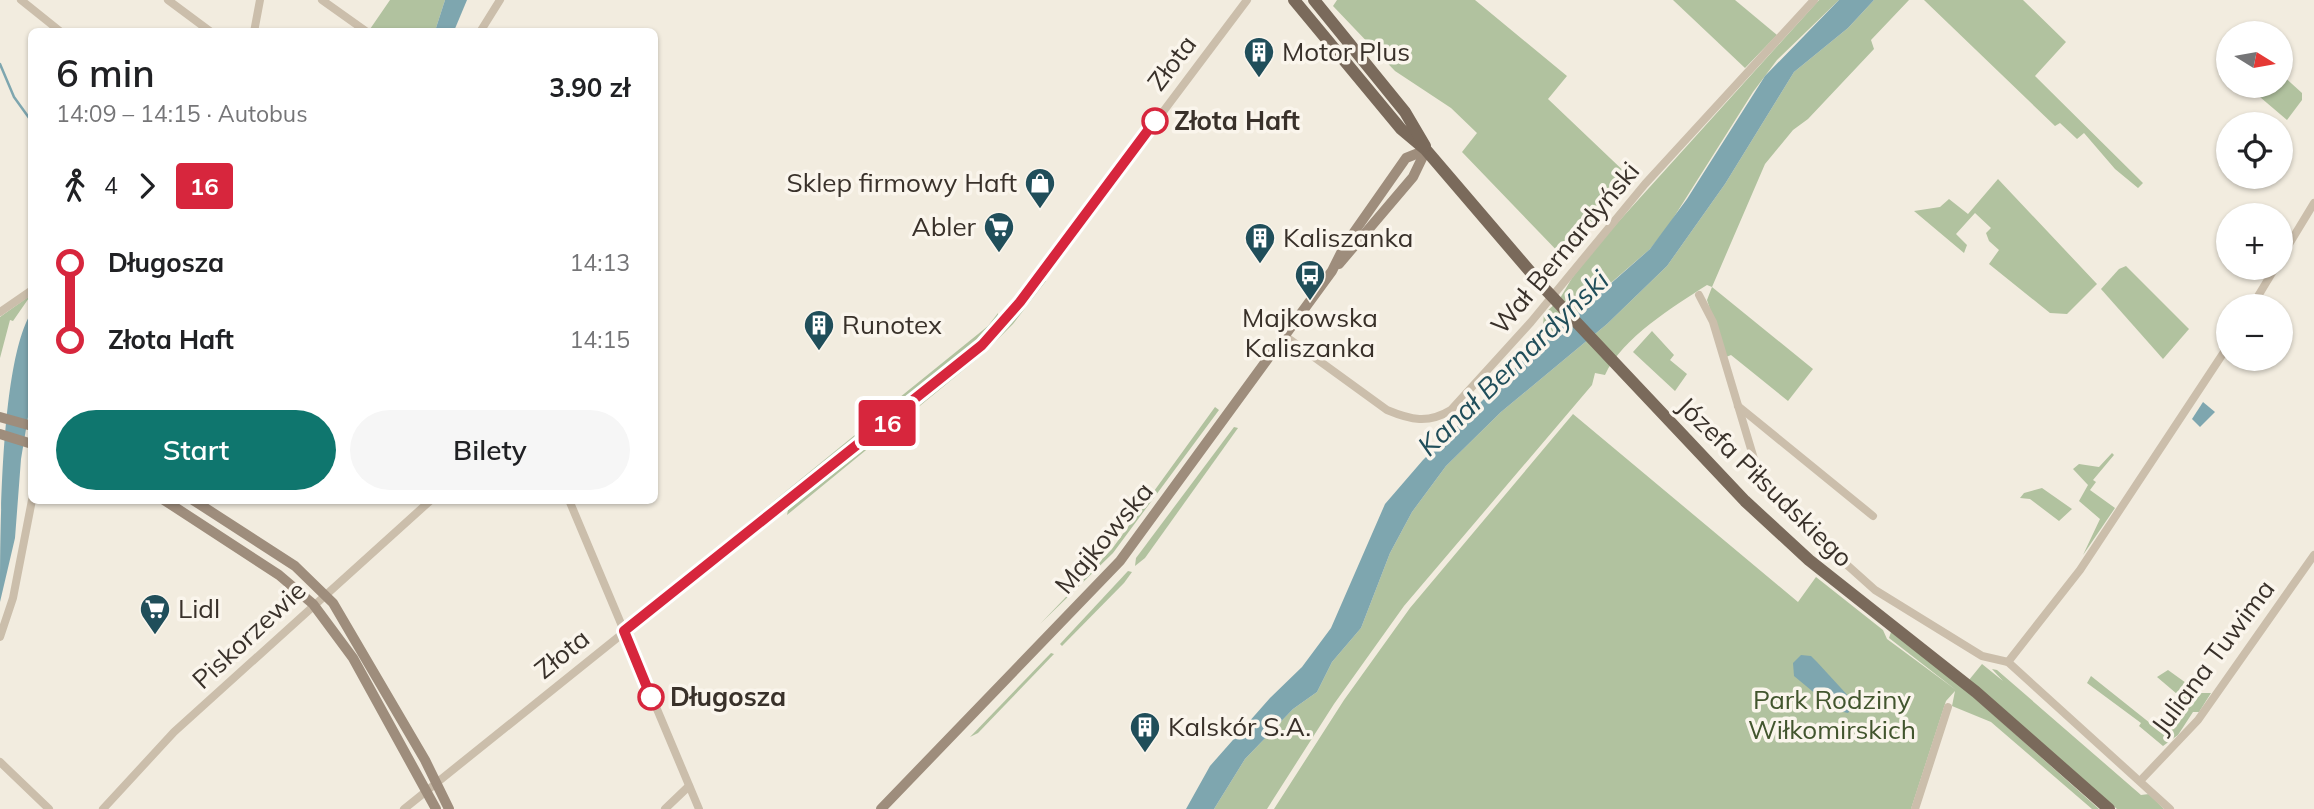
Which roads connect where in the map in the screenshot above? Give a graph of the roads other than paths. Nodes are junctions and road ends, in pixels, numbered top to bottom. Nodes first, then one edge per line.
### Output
1 (21, 0) edge
2 (168, 0) edge
3 (260, 0) edge
4 (322, 0) edge
5 (500, 0) edge
6 (1241, 0) edge
7 (1247, 0) edge
8 (1294, 0) edge
9 (1314, 0) edge
10 (1814, 0) edge
11 (1232, 17) junction
12 (56, 28) edge
13 (206, 28) edge
14 (255, 28) edge
15 (361, 28) edge
16 (482, 28) edge
17 (1426, 150) junction
18 (2314, 204) edge
19 (2293, 238) edge
20 (1332, 271) junction
21 (28, 292) edge
22 (1699, 295) dead end
23 (0, 312) edge
24 (1285, 335) junction
25 (2216, 363) edge
26 (1738, 405) junction
27 (0, 417) edge
28 (28, 425) edge
29 (0, 434) edge
30 (28, 443) edge
31 (31, 504) edge
32 (170, 504) edge
33 (199, 504) edge
34 (426, 504) edge
35 (571, 504) edge
36 (575, 504) edge
37 (575, 514) junction
38 (1873, 516) dead end
39 (2314, 555) edge
40 (325, 593) junction
41 (313, 604) junction
42 (624, 631) junction
43 (0, 637) edge
44 (2008, 662) junction
45 (1948, 707) dead end
46 (0, 762) edge
47 (2141, 780) junction
48 (436, 782) junction
49 (689, 786) junction
50 (427, 790) junction
51 (49, 809) edge
52 (103, 809) edge
53 (404, 809) edge
54 (436, 809) edge
55 (449, 809) edge
56 (665, 809) edge
57 (699, 809) edge
58 (881, 809) edge
59 (1915, 809) edge
60 (2109, 809) edge
61 (2170, 809) edge

1 - 12 street
2 - 13 street
3 - 14 street
4 - 15 street
5 - 16 street
6 - 11 street, Złota
7 - 11 street, Złota
8 - 17 main road, Józefa Piłsudskiego
9 - 17 main road, Józefa Piłsudskiego
10 - 24 street, Wał Bernardyński
11 - 42 street, Złota
17 - 20 main road, Majkowska
17 - 20 main road, Majkowska
17 - 60 main road, Józefa Piłsudskiego
18 - 19 street
20 - 24 main road, Majkowska
21 - 23 street
22 - 26 street
24 - 58 main road, Majkowska
25 - 44 street
26 - 38 street
26 - 44 street
27 - 28 main road
29 - 30 main road
31 - 43 street
32 - 41 main road
33 - 40 main road
34 - 40 street, Piskorzewie
35 - 37 street
36 - 37 street
37 - 42 street
39 - 47 street, Juliana Tuwima
40 - 41 street, Piskorzewie
40 - 48 main road
41 - 50 main road
41 - 52 street, Piskorzewie
42 - 48 street, Złota
42 - 49 street
44 - 47 street
45 - 59 street
46 - 51 street
47 - 61 street
48 - 50 street, Złota
48 - 55 main road
49 - 56 street
49 - 57 street
50 - 53 street, Złota
50 - 54 main road

